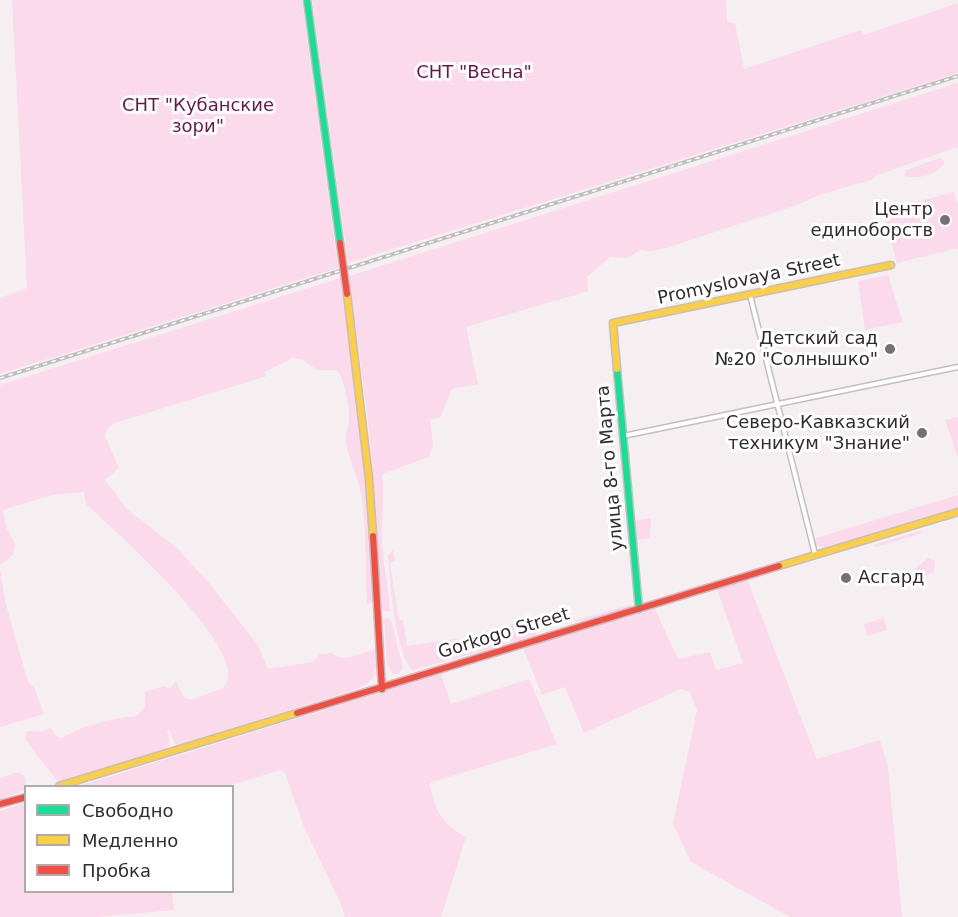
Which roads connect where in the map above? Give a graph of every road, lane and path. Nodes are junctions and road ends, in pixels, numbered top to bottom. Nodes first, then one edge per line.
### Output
1 (307, 0) edge
2 (891, 265) dead end
3 (750, 295) junction
4 (613, 323) joint
5 (958, 367) edge
6 (778, 405) junction
7 (623, 436) junction
8 (958, 512) edge
9 (815, 554) junction
10 (639, 609) junction
11 (382, 689) junction
12 (62, 785) edge
13 (24, 798) edge
14 (0, 804) edge

1 - 11 main road, bridge
2 - 3 main road, Promyslovaya Street
3 - 4 main road, Promyslovaya Street
3 - 6 street
4 - 7 main road, улица 8-го Марта
5 - 6 street
6 - 7 street
6 - 9 street
7 - 10 main road, улица 8-го Марта
8 - 9 main road, Gorkogo Street
9 - 10 main road, Gorkogo Street
10 - 11 main road, Gorkogo Street
11 - 12 main road, Gorkogo Street
13 - 14 main road

